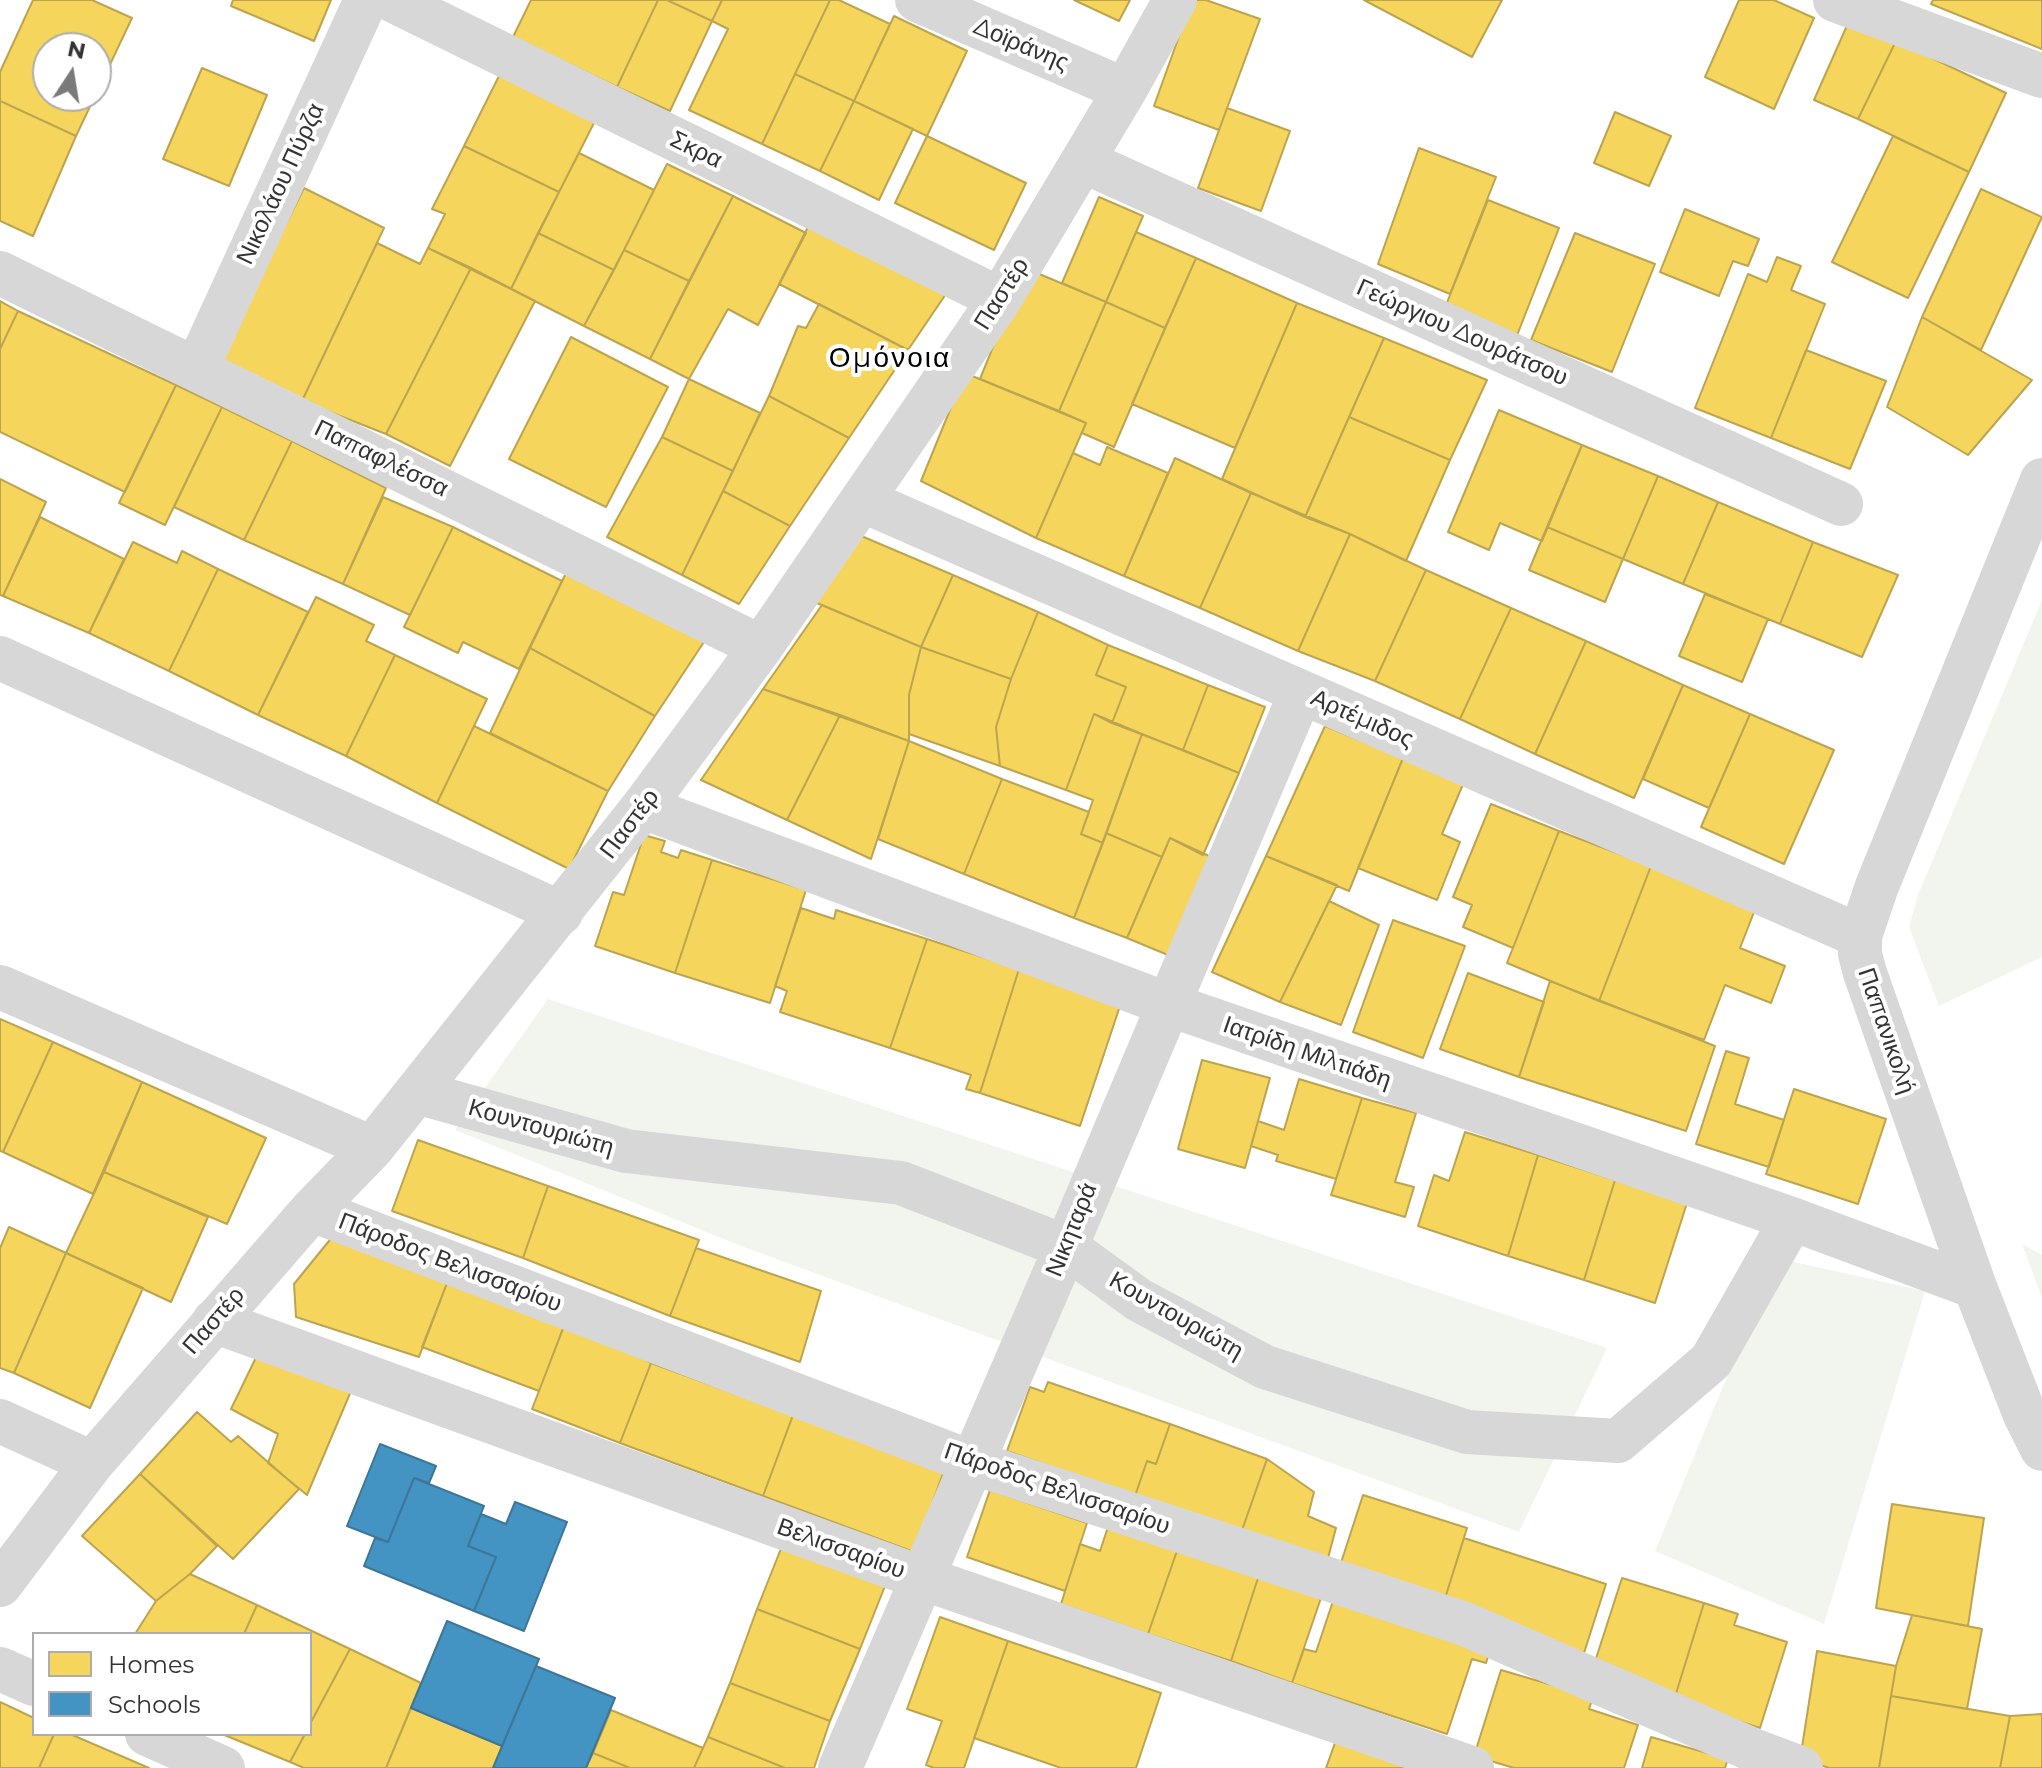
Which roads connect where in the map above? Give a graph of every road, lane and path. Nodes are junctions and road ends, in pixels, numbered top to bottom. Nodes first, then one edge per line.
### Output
1 (366, 0) edge
2 (392, 0) edge
3 (917, 0) edge
4 (1175, 0) edge
5 (1835, 0) edge
6 (2042, 76) edge
7 (1125, 90) junction
8 (1083, 161) junction
9 (0, 273) edge
10 (1000, 299) junction
11 (197, 368) junction
12 (2042, 480) edge
13 (864, 501) junction
14 (1841, 504) dead end
15 (761, 647) junction
16 (0, 658) edge
17 (1301, 692) junction
18 (643, 807) junction
19 (561, 913) junction
20 (1860, 936) junction
21 (0, 987) edge
22 (1167, 1004) junction
23 (417, 1092) junction
24 (372, 1148) junction
25 (312, 1210) junction
26 (1792, 1219) junction
27 (1066, 1247) junction
28 (1975, 1287) junction
29 (214, 1321) junction
30 (0, 1421) edge
31 (2042, 1449) edge
32 (971, 1462) junction
33 (92, 1463) junction
34 (922, 1578) junction
35 (0, 1585) edge
36 (0, 1669) edge
37 (32, 1683) edge
38 (168, 1751) edge
39 (223, 1768) edge
40 (840, 1768) edge
41 (1472, 1768) edge
42 (1801, 1768) edge

1 - 11 street, Νικολάου Πύρζα
2 - 10 street, Σκρα
3 - 7 street, Δοϊράνης
4 - 7 street, Παστέρ
5 - 6 street
7 - 8 street, Παστέρ
8 - 10 street, Παστέρ
8 - 14 street, Γεώργιου Δουράτσου
9 - 11 street, Παπαφλέσσα
10 - 13 street, Παστέρ
11 - 15 street, Παπαφλέσσα
12 - 20 street, Παπανικολή
13 - 15 street, Παστέρ
13 - 17 street, Αρτέμιδος
15 - 18 street, Παστέρ
16 - 19 street
17 - 20 street, Αρτέμιδος
17 - 22 street, Νικηταρά
18 - 19 street, Παστέρ
18 - 22 street, Ιατρίδη Μιλτιάδη
19 - 23 street, Παστέρ
20 - 28 street, Παπανικολή
21 - 24 street
22 - 26 street, Ιατρίδη Μιλτιάδη
22 - 27 street, Νικηταρά
23 - 24 street, Παστέρ
23 - 27 street, Κουντουριώτη
24 - 25 street, Παστέρ
25 - 29 street, Παστέρ
25 - 32 street, Πάροδος Βελισσαρίου
26 - 27 street, Κουντουριώτη
26 - 28 street, Ιατρίδη Μιλτιάδη
27 - 32 street, Νικηταρά
28 - 31 street, Παπανικολή
29 - 33 street, Παστέρ
29 - 34 street, Βελισσαρίου
30 - 33 street
32 - 34 street, Νικηταρά
32 - 42 street, Πάροδος Βελισσαρίου
33 - 35 street, Παστέρ
34 - 40 street, Νικηταρά
34 - 41 street, Βελισσαρίου
36 - 37 street
38 - 39 street

